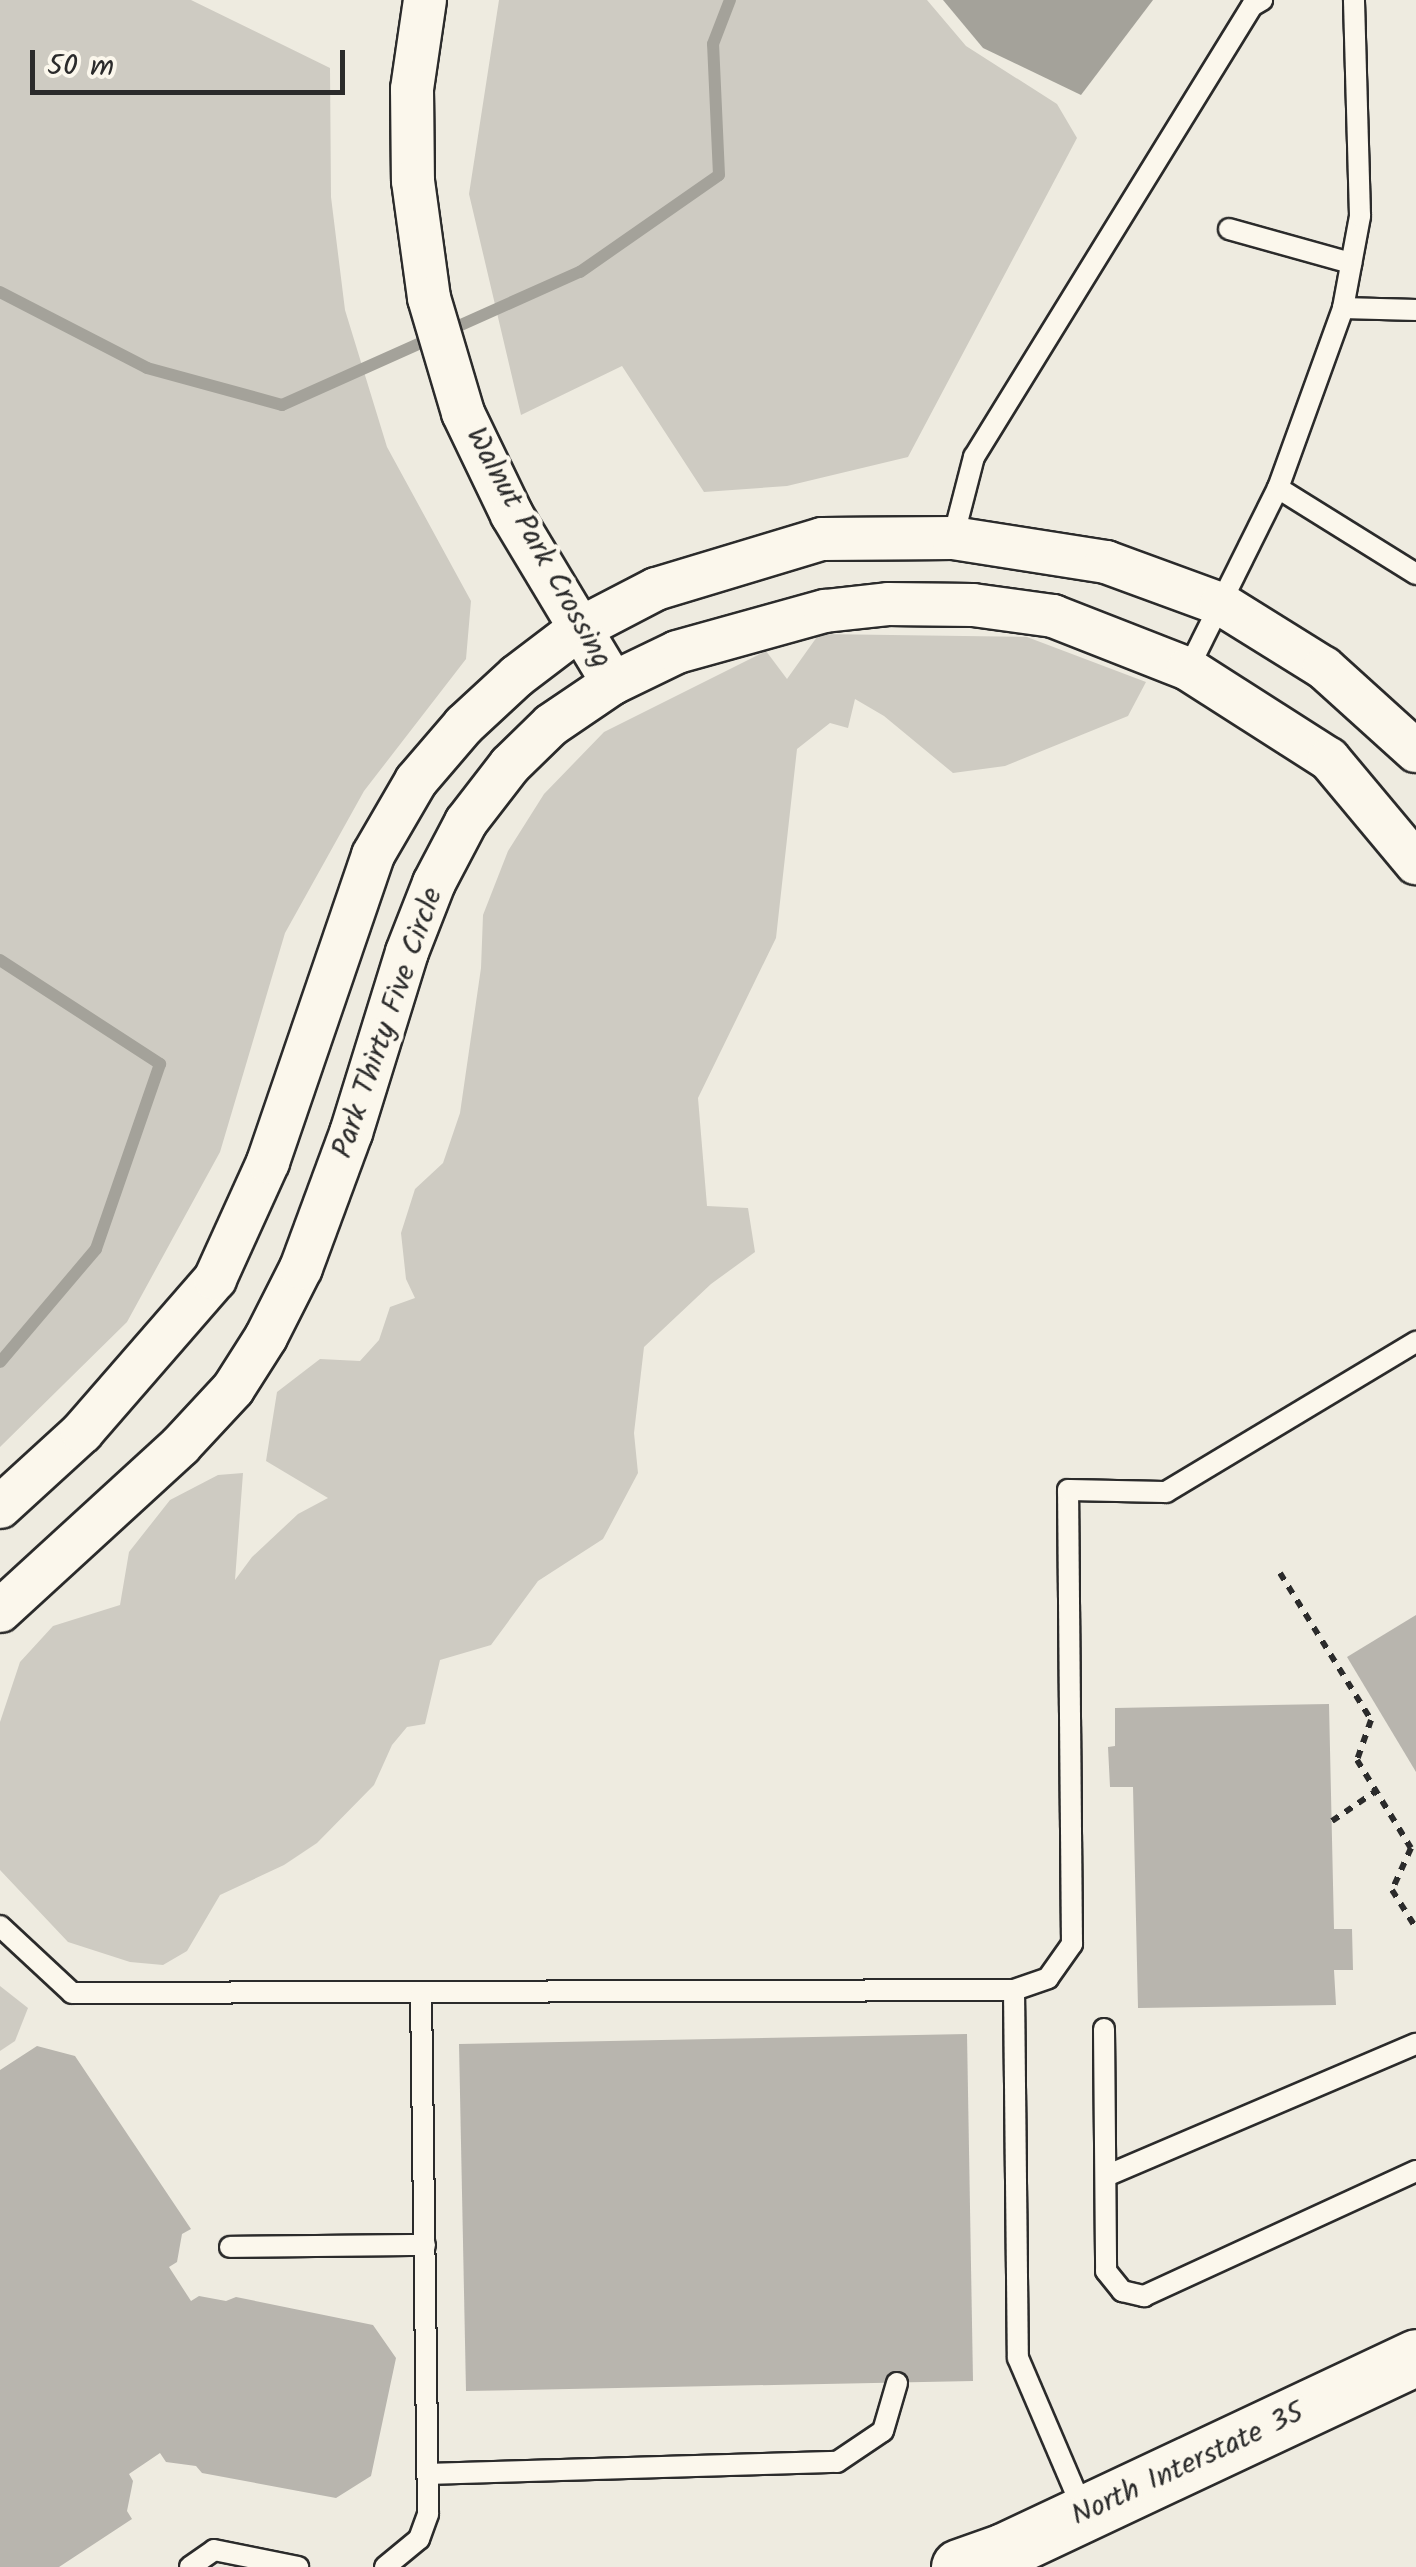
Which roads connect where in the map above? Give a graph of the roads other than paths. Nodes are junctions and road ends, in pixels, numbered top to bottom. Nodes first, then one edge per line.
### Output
1 (425, 0) edge
2 (1262, 0) edge
3 (1354, 0) edge
4 (1229, 229) dead end
5 (1350, 263) junction
6 (1343, 308) junction
7 (1416, 310) edge
8 (1278, 488) junction
9 (953, 538) junction
10 (1416, 574) edge
11 (1220, 604) junction
12 (579, 629) junction
13 (1188, 670) junction
14 (614, 683) junction
15 (1416, 752) edge
16 (1416, 862) edge
17 (236, 1233) junction
18 (301, 1268) junction
19 (1416, 1342) edge
20 (0, 1507) edge
21 (0, 1612) edge
22 (0, 1926) edge
23 (1014, 1990) junction
24 (421, 1993) junction
25 (1104, 2028) dead end
26 (1416, 2044) edge
27 (1416, 2171) edge
28 (1106, 2176) junction
29 (425, 2246) junction
30 (230, 2247) dead end
31 (1416, 2357) edge
32 (897, 2383) dead end
33 (428, 2474) junction
34 (1084, 2514) junction
35 (190, 2567) edge
36 (298, 2567) edge
37 (385, 2567) edge
38 (958, 2567) edge

1 - 12 street, Walnut Park Crossing
2 - 9 lane
3 - 5 lane
4 - 5 lane
5 - 6 lane
6 - 7 lane
6 - 8 lane
8 - 10 lane
8 - 11 lane
9 - 11 street
9 - 12 street
11 - 13 lane
11 - 15 street
12 - 14 street, Walnut Park Crossing
12 - 17 street
13 - 14 street, Park Thirty Five Circle
13 - 16 street, Park Thirty Five Circle
14 - 18 street, Park Thirty Five Circle
17 - 18 street
17 - 20 street
18 - 21 street, Park Thirty Five Circle
19 - 23 lane
22 - 24 lane
23 - 24 lane
23 - 34 lane
24 - 29 lane
25 - 28 lane
26 - 28 lane
27 - 28 lane
29 - 30 lane
29 - 33 lane
31 - 34 main road, North Interstate 35
32 - 33 lane
33 - 37 lane
34 - 38 main road, North Interstate 35
35 - 36 lane

